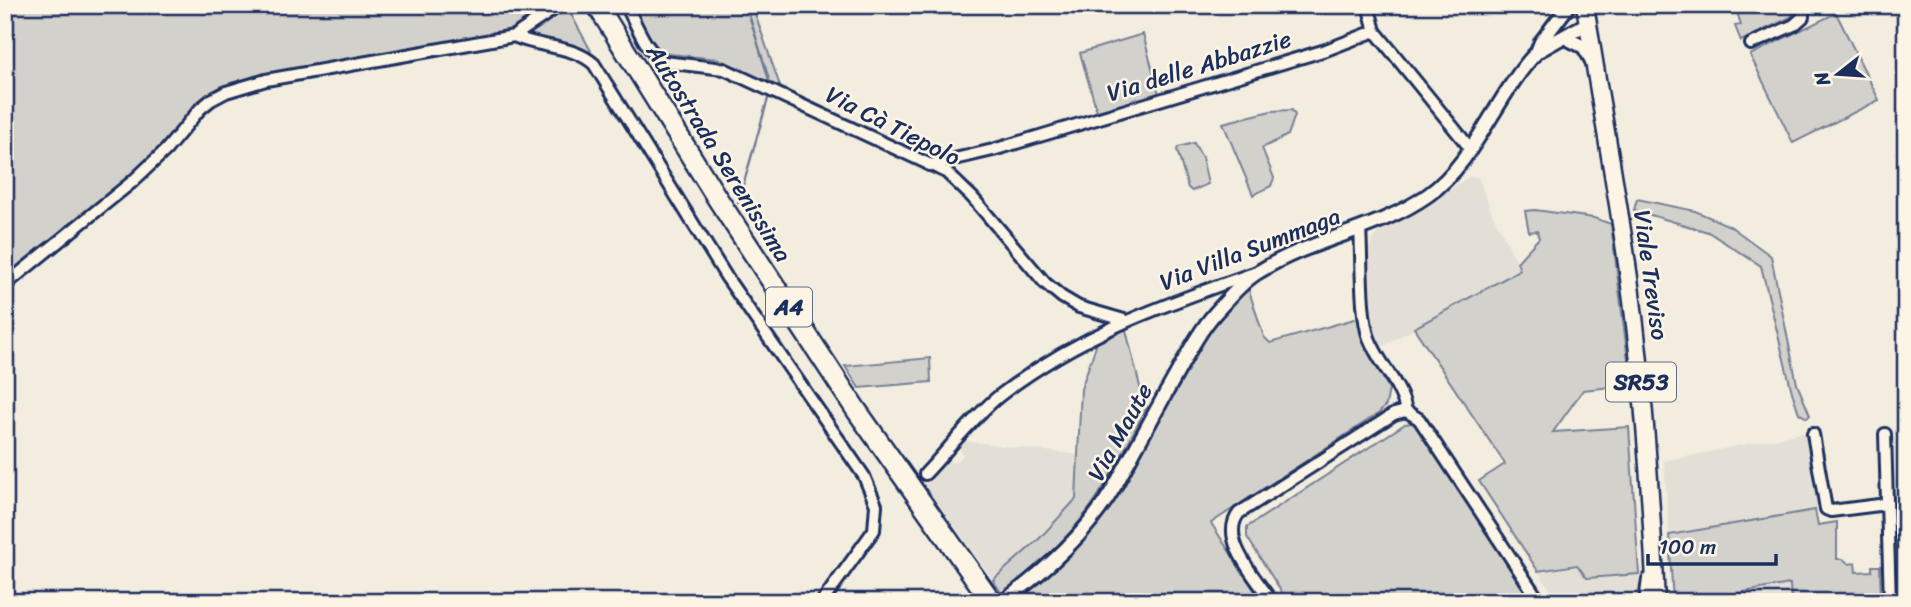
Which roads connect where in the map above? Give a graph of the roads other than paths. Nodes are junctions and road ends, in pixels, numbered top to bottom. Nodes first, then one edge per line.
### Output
1 (560, 5) edge
2 (582, 5) edge
3 (597, 5) edge
4 (626, 5) edge
5 (1368, 5) edge
6 (1569, 5) edge
7 (1585, 5) edge
8 (1593, 5) edge
9 (1800, 5) edge
10 (1588, 23) junction
11 (1554, 27) junction
12 (1375, 31) junction
13 (514, 36) junction
14 (1564, 37) junction
15 (1751, 44) dead end
16 (1537, 52) junction
17 (1593, 64) junction
18 (1605, 85) junction
19 (1470, 148) junction
20 (1612, 163) junction
21 (929, 165) junction
22 (1360, 229) junction
23 (1259, 271) junction
24 (5, 285) edge
25 (1217, 286) junction
26 (1226, 302) junction
27 (1124, 320) junction
28 (1406, 411) junction
29 (1813, 434) dead end
30 (1885, 434) dead end
31 (1649, 468) junction
32 (925, 474) dead end
33 (1887, 504) junction
34 (822, 602) edge
35 (976, 602) edge
36 (992, 602) edge
37 (1003, 602) edge
38 (1272, 602) edge
39 (1540, 602) edge
40 (1645, 602) edge
41 (1657, 602) edge
42 (1890, 602) edge

1 - 13 street
2 - 35 highway, Autostrada Serenissima / A4
3 - 36 highway, Autostrada Serenissima / A4
4 - 21 street, Via Cà Tiepolo
5 - 12 street
6 - 11 street, Via Villa Summaga
7 - 10 main road, Viale Treviso / SR53
8 - 10 street
8 - 18 main road, Viale Treviso
9 - 15 street
10 - 11 street
10 - 14 street
10 - 17 main road, Viale Treviso / SR53
10 - 18 street
11 - 16 street, Via Villa Summaga
12 - 19 street
12 - 21 street, Via delle Abbazzie
13 - 24 street
13 - 34 street
14 - 16 street
14 - 17 street
16 - 19 street, Via Villa Summaga
17 - 20 main road, Viale Treviso / SR53
18 - 20 main road, Viale Treviso
19 - 22 street, Via Villa Summaga
20 - 31 main road, Viale Treviso / SR53
21 - 27 street, Via Cà Tiepolo
22 - 23 street, Via Villa Summaga
22 - 28 street
23 - 25 street, Via Villa Summaga
23 - 26 street, Via Maute
25 - 26 street
25 - 27 street, Via Villa Summaga
26 - 37 street, Via Maute
27 - 32 street, Via Villa Summaga
28 - 38 street
28 - 39 street
29 - 33 street
30 - 33 street
31 - 40 street
31 - 41 main road, Viale Treviso / SR53
33 - 42 street

